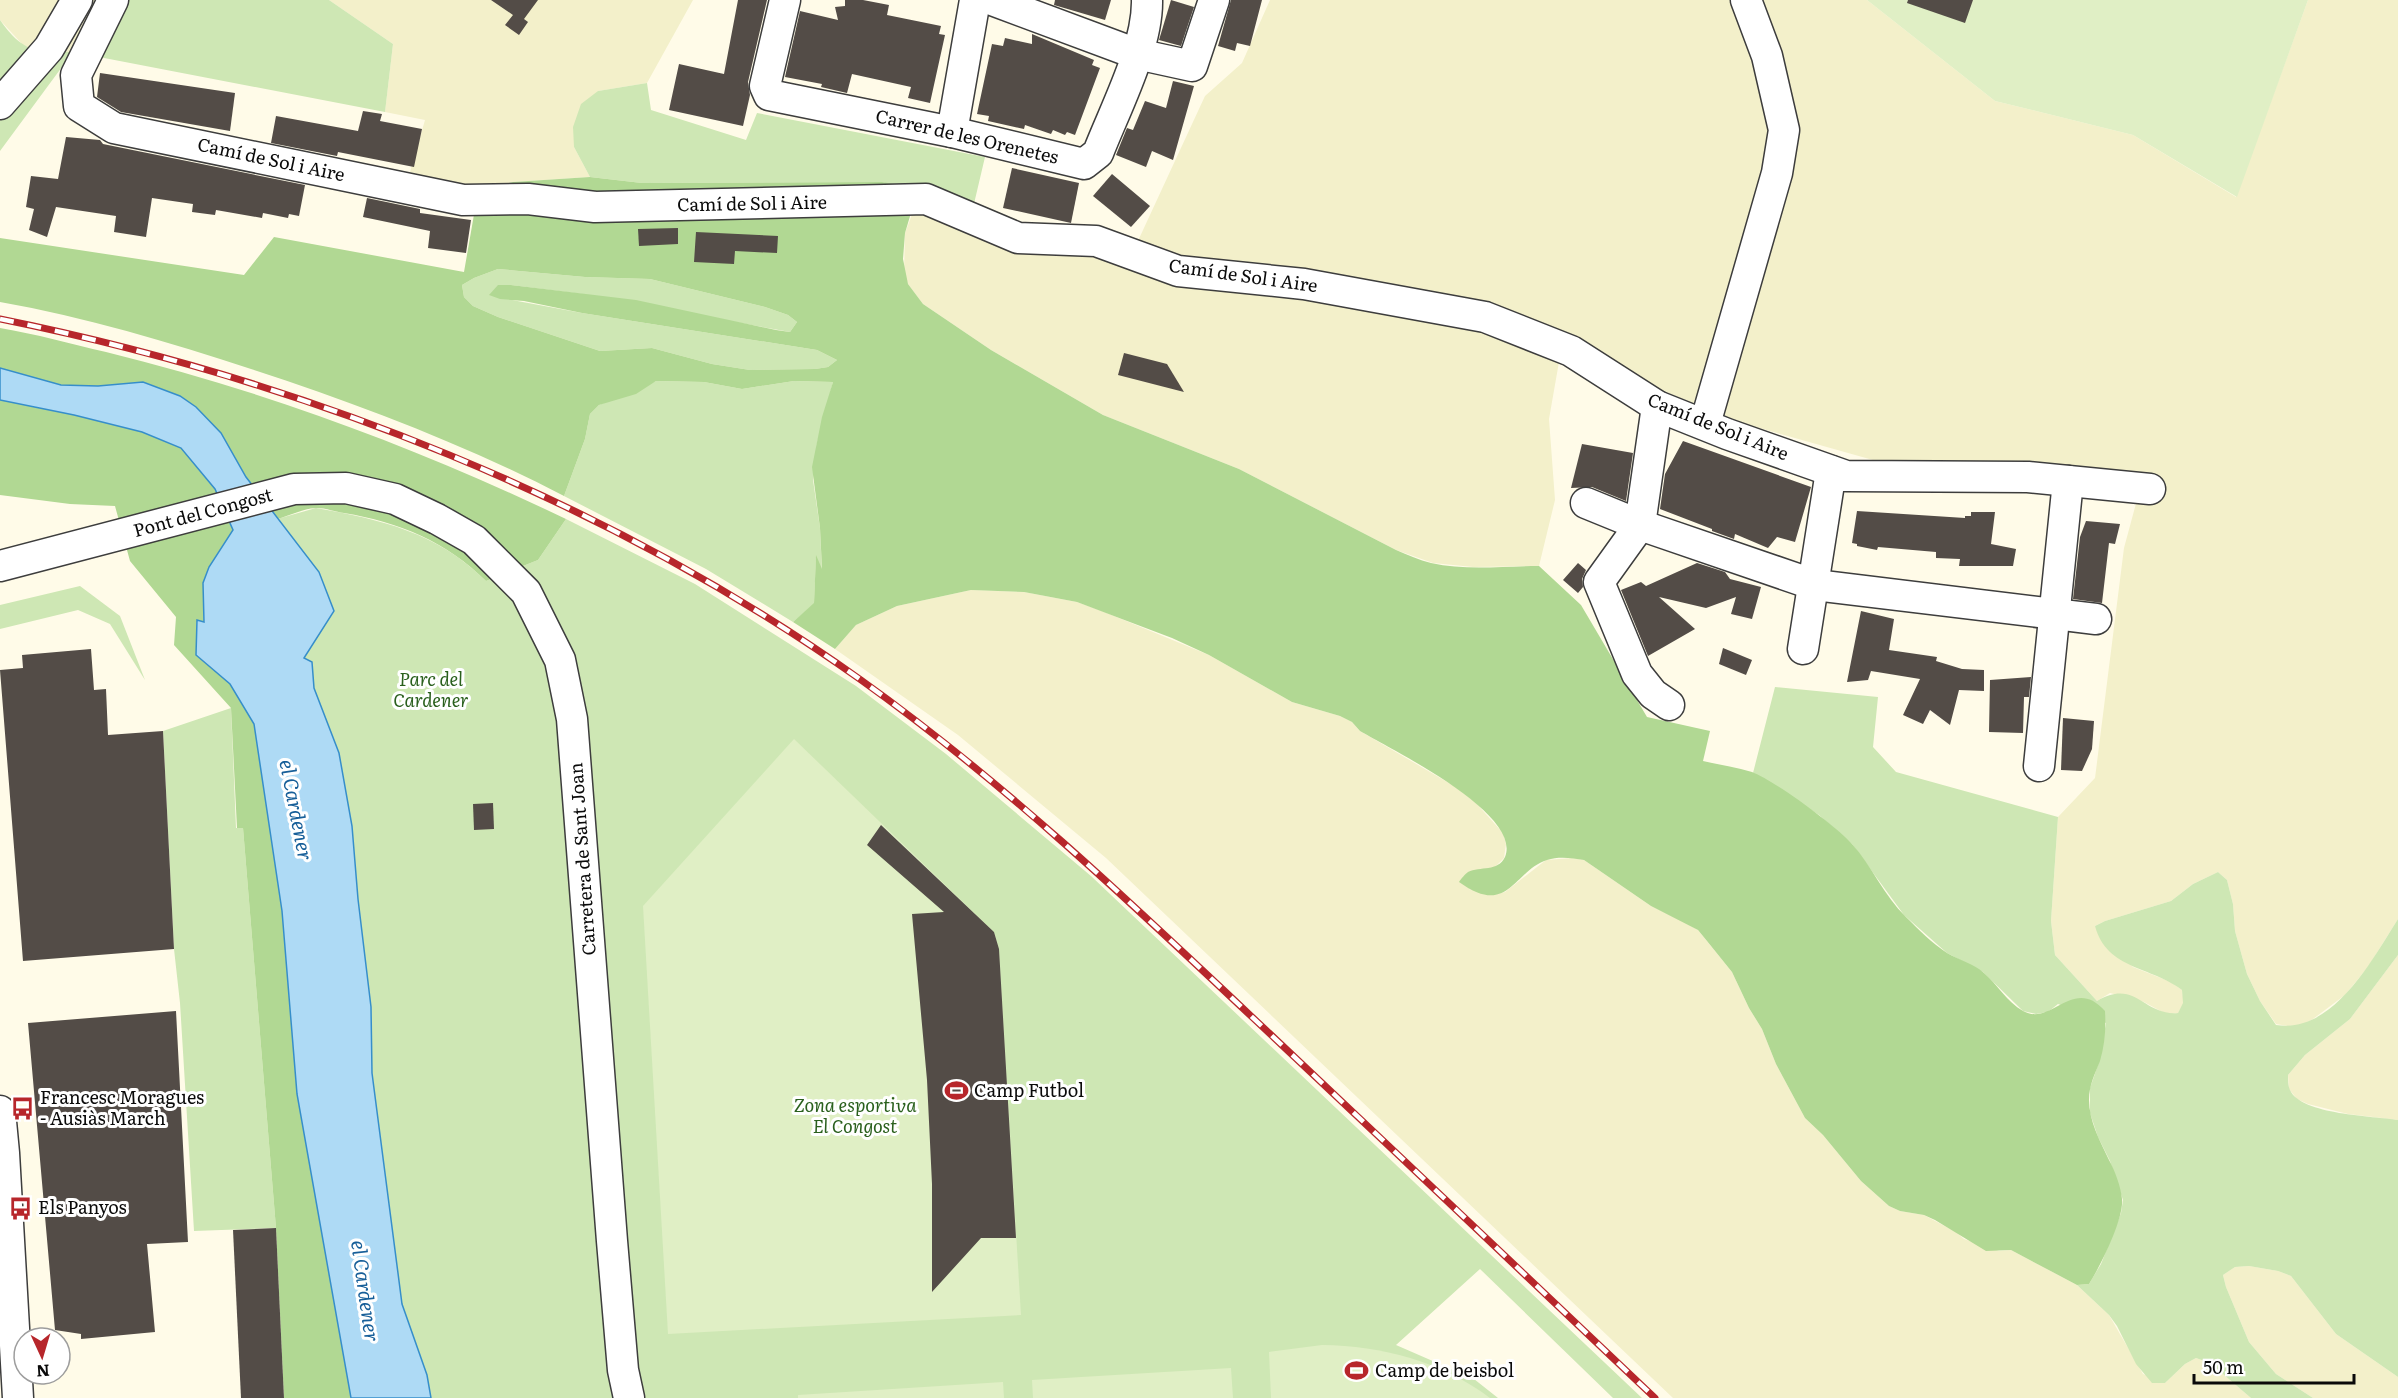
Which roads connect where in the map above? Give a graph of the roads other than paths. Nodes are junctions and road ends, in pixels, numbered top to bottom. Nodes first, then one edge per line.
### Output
1 (77, 0) edge
2 (113, 0) edge
3 (785, 0) edge
4 (975, 0) edge
5 (992, 0) edge
6 (1147, 0) edge
7 (1214, 0) edge
8 (1746, 0) edge
9 (1137, 54) junction
10 (0, 104) edge
11 (952, 132) junction
12 (1657, 406) junction
13 (1705, 424) junction
14 (1831, 471) junction
15 (2068, 481) junction
16 (294, 489) joint
17 (2150, 489) dead end
18 (1586, 503) dead end
19 (1640, 525) junction
20 (0, 566) edge
21 (1815, 585) junction
22 (2054, 614) junction
23 (2096, 619) dead end
24 (1803, 649) dead end
25 (1669, 705) dead end
26 (2039, 766) dead end
27 (0, 1111) edge
28 (12, 1379) edge
29 (630, 1398) edge

1 - 10 street
2 - 12 street, Camí de Sol i Aire
3 - 11 street, Carrer de les Orenetes
4 - 11 street
5 - 9 street
6 - 9 street, Carrer de les Orenetes
7 - 9 street
8 - 13 street
9 - 11 street, Carrer de les Orenetes
12 - 13 street, Camí de Sol i Aire
12 - 19 street
13 - 14 street, Camí de Sol i Aire
14 - 15 street, Camí de Sol i Aire
14 - 21 street
15 - 17 street, Camí de Sol i Aire
15 - 22 street
16 - 20 street, Pont del Congost
16 - 29 street, Carretera de Sant Joan
18 - 19 street
19 - 21 street
19 - 25 street
21 - 22 street
21 - 24 street
22 - 23 street
22 - 26 street
27 - 28 street

